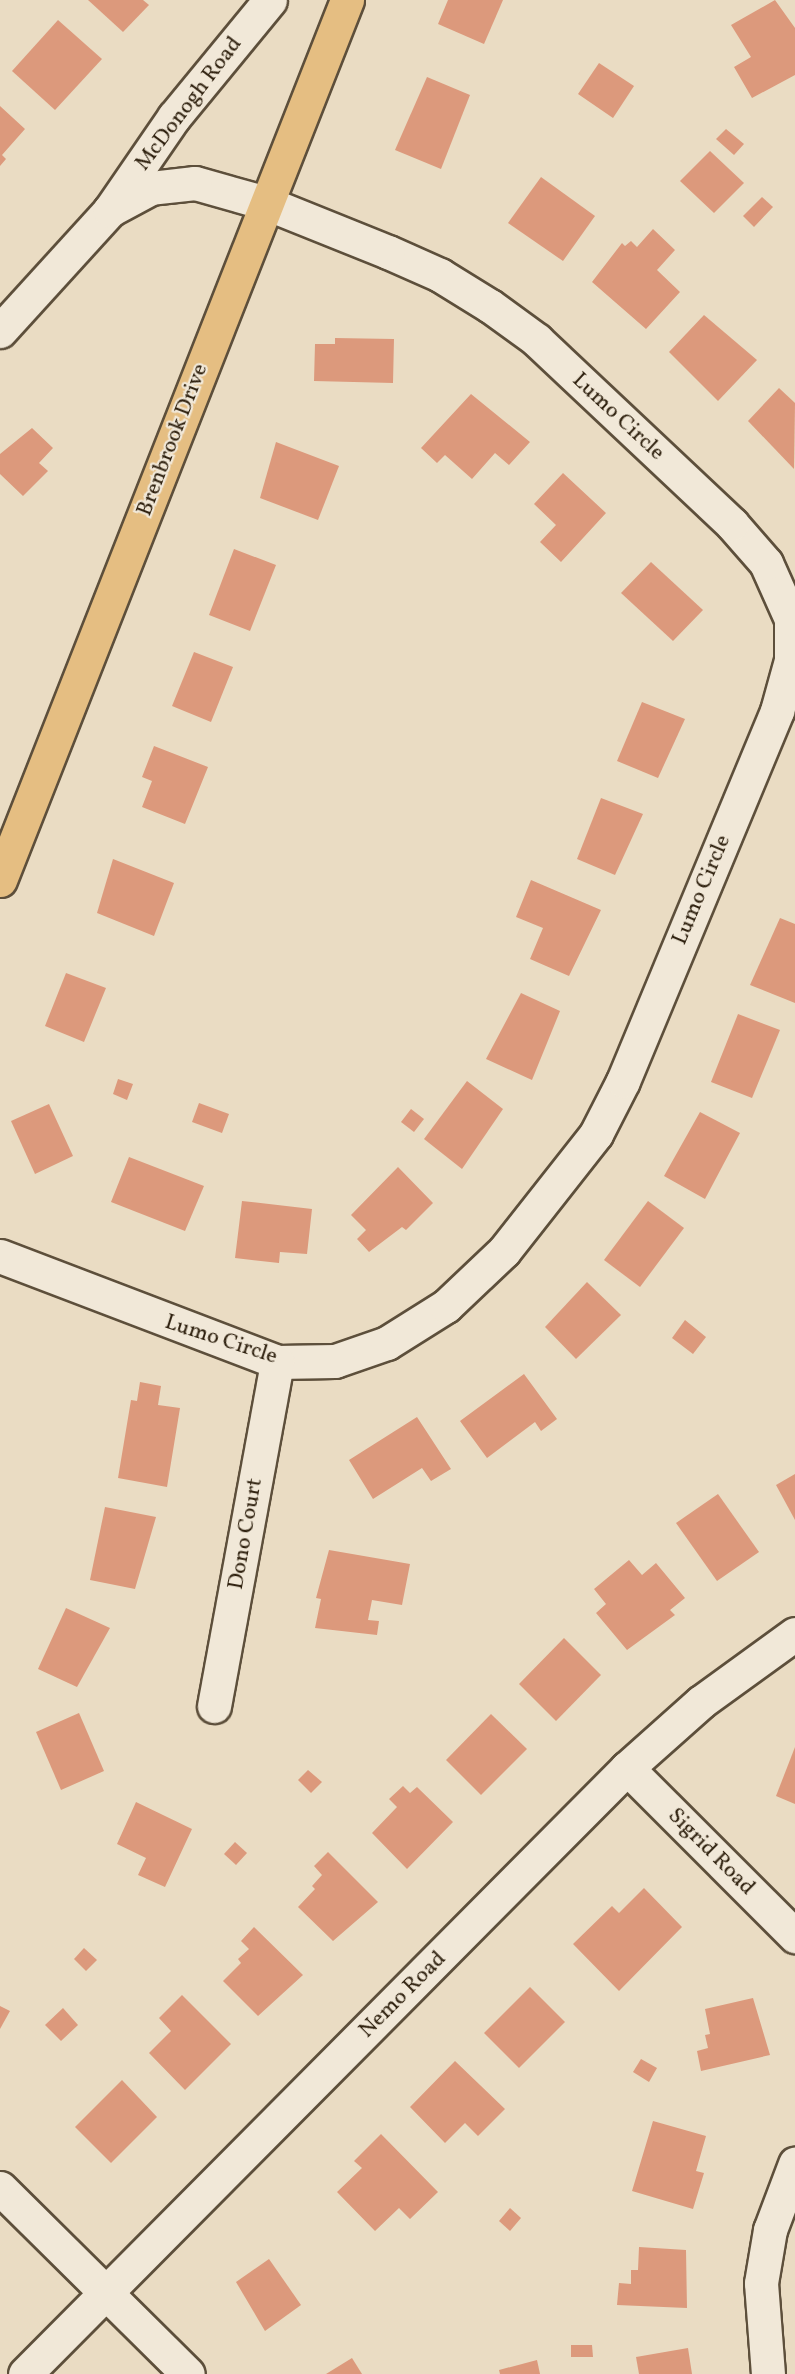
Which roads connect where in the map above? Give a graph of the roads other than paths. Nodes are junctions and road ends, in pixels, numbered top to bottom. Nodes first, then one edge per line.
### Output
1 (270, 0) edge
2 (347, 0) edge
3 (266, 203) junction
4 (110, 210) junction
5 (0, 331) edge
6 (0, 880) edge
7 (0, 1256) edge
8 (277, 1362) junction
9 (795, 1634) edge
10 (214, 1707) dead end
11 (627, 1768) junction
12 (795, 1936) edge
13 (795, 2164) edge
14 (0, 2188) edge
15 (110, 2292) junction
16 (25, 2374) edge
17 (188, 2374) edge
18 (768, 2374) edge

1 - 4 street, McDonogh Road
2 - 3 main road, Brenbrook Drive
3 - 4 street, McDonogh Road
3 - 6 main road, Brenbrook Drive
3 - 8 street, Lumo Circle
4 - 5 street, McDonogh Road
7 - 8 street, Lumo Circle
8 - 10 street, Dono Court
9 - 11 street, Nemo Road
11 - 12 street, Sigrid Road
11 - 15 street, Nemo Road
13 - 18 street
14 - 15 street
15 - 16 street, Nemo Road
15 - 17 street

